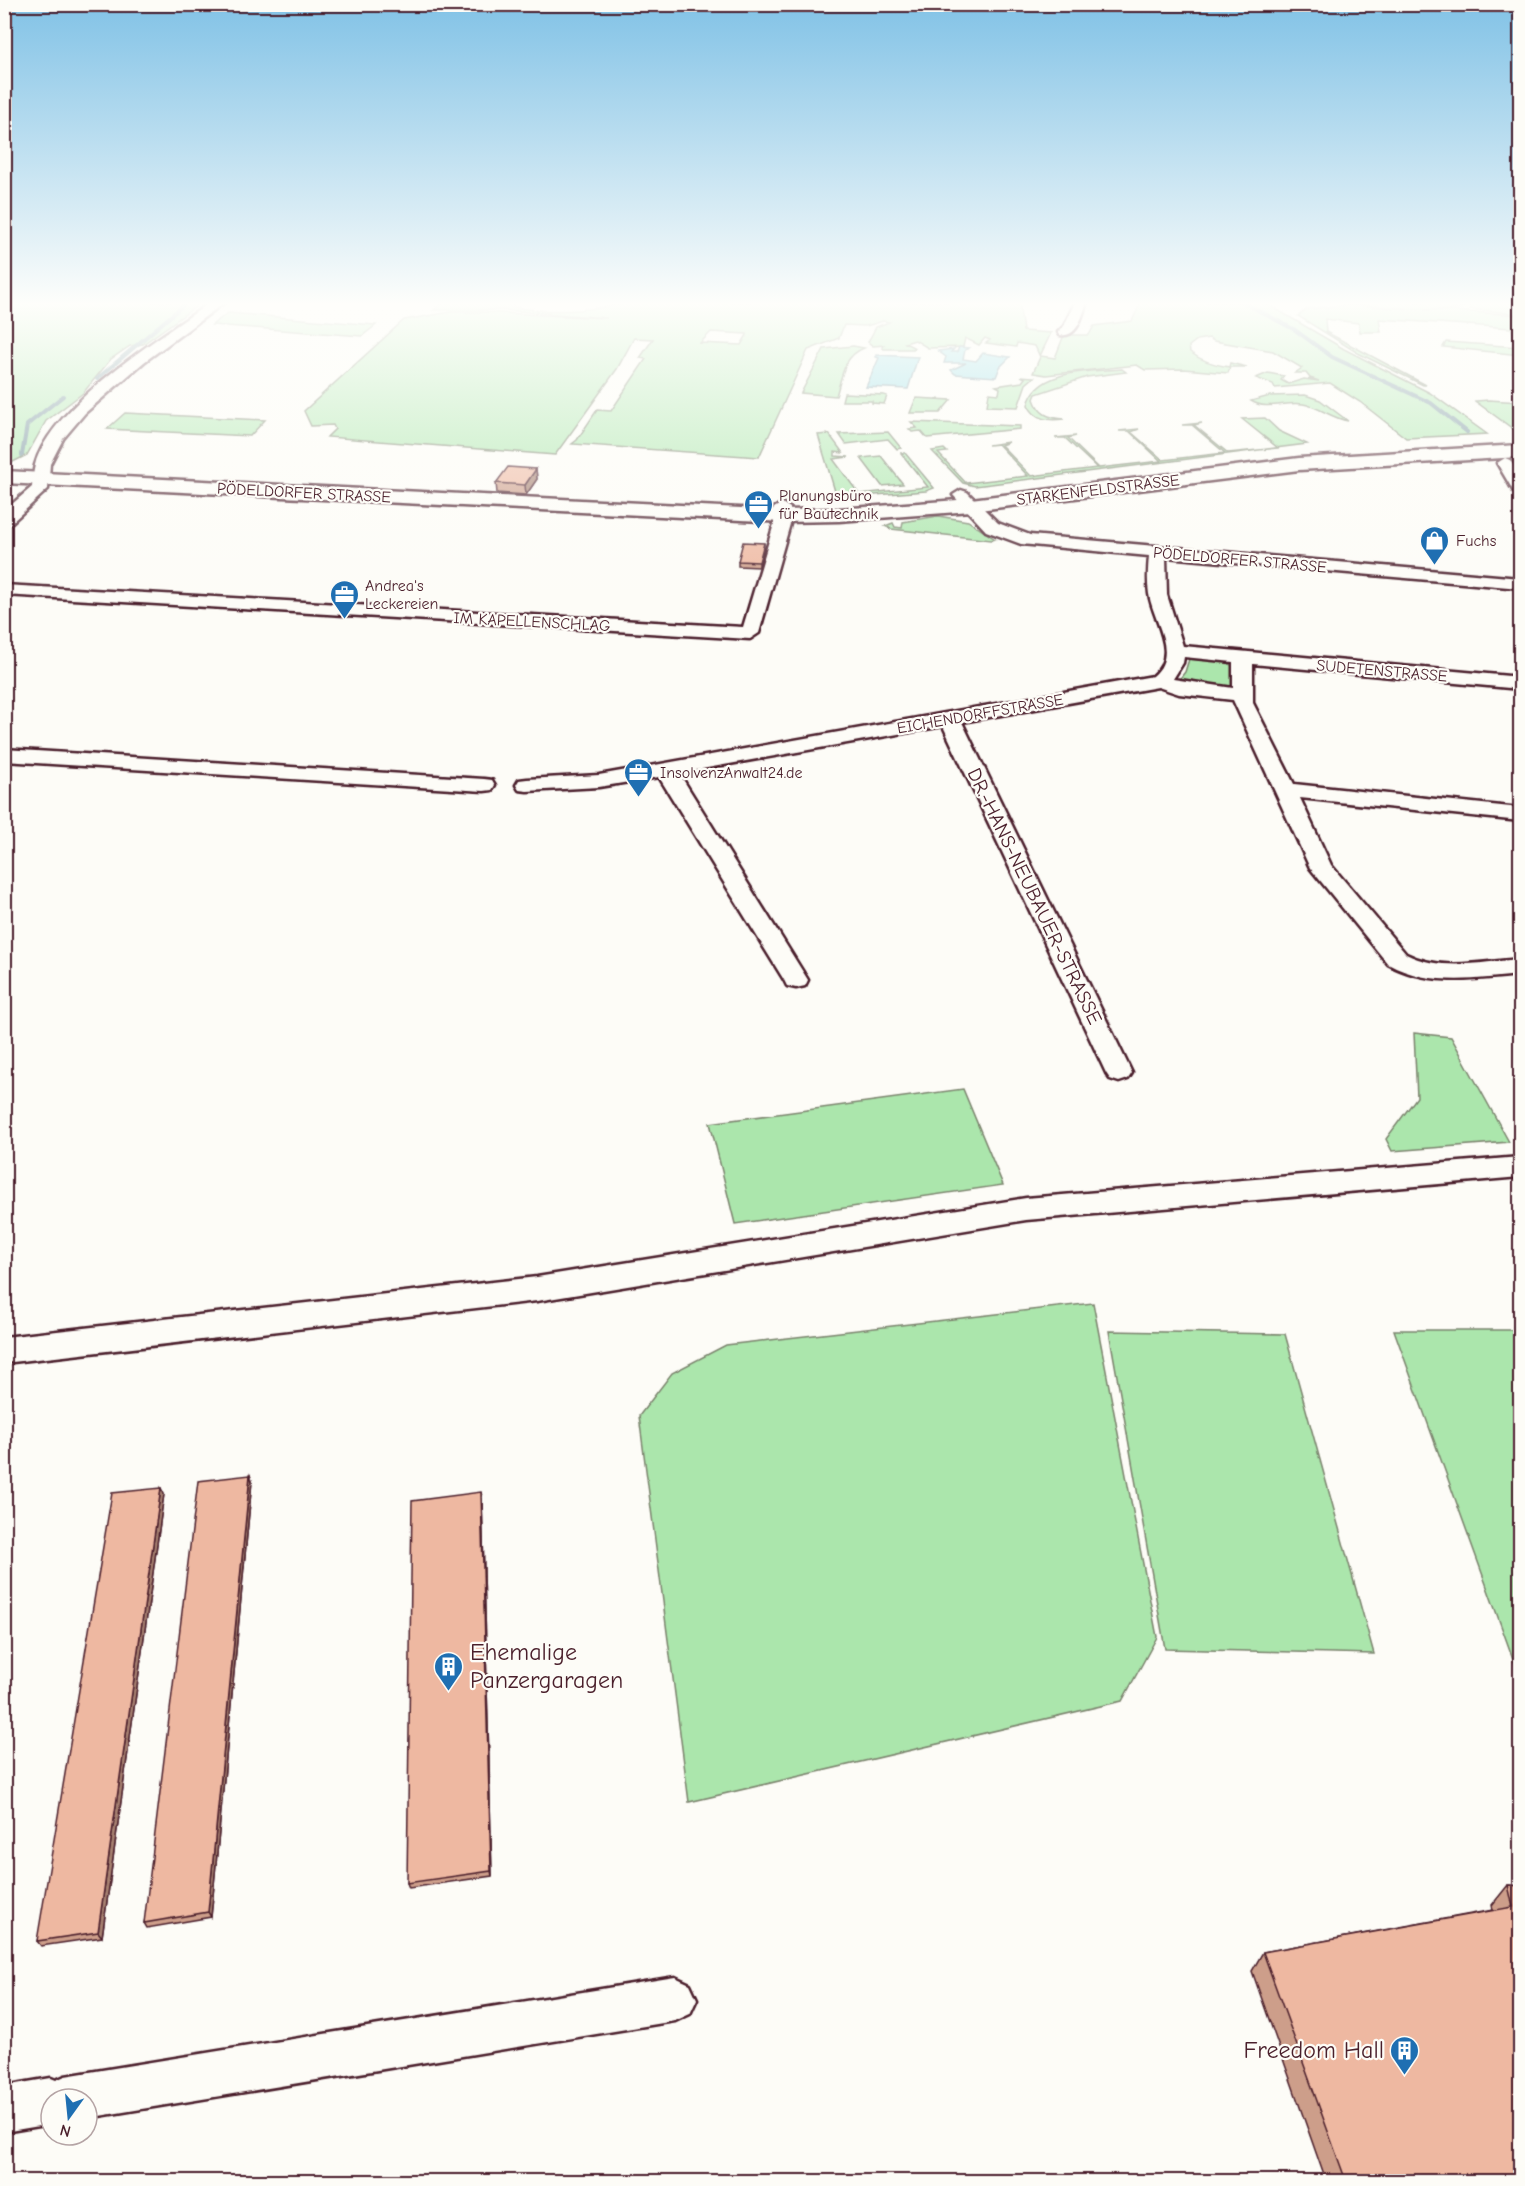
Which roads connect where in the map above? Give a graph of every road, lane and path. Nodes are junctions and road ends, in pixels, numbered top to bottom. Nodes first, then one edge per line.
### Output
1 (86, 404) edge
2 (1521, 443) edge
3 (1521, 451) edge
4 (1505, 463) dead end
5 (1218, 468) junction
6 (4, 477) edge
7 (38, 479) junction
8 (1521, 489) edge
9 (966, 500) junction
10 (4, 502) edge
11 (782, 512) junction
12 (4, 520) edge
13 (1158, 552) junction
14 (1521, 583) edge
15 (4, 590) edge
16 (1176, 651) junction
17 (1243, 657) junction
18 (1159, 681) junction
19 (1521, 683) edge
20 (1243, 695) junction
21 (950, 718) junction
22 (4, 755) edge
23 (666, 770) junction
24 (484, 785) dead end
25 (527, 785) dead end
26 (1286, 790) junction
27 (1521, 814) edge
28 (1521, 967) edge
29 (796, 980) dead end
30 (1119, 1073) dead end
31 (1521, 1167) edge
32 (4, 1350) edge
33 (675, 1999) dead end
34 (99, 2093) edge
35 (39, 2103) edge
36 (4, 2109) edge

1 - 7 street
2 - 5 main road, STARKENFELDSTRASSE
3 - 5 main road, STARKENFELDSTRASSE
4 - 8 street
5 - 9 main road, STARKENFELDSTRASSE
6 - 7 main road, PÖDELDORFER STRASSE
7 - 10 street
7 - 11 main road, PÖDELDORFER STRASSE
7 - 12 street
9 - 11 main road, PÖDELDORFER STRASSE
9 - 13 street, PÖDELDORFER STRASSE
11 - 15 street, IM KAPELLENSCHLAG
13 - 14 street, PÖDELDORFER STRASSE
13 - 16 street
16 - 17 street, SUDETENSTRASSE
16 - 18 street
17 - 19 street, SUDETENSTRASSE
17 - 20 street
18 - 20 street
18 - 21 street, EICHENDORFFSTRASSE
20 - 26 street
21 - 23 street, EICHENDORFFSTRASSE
21 - 30 street, DR.-HANS-NEUBAUER-STRASSE
22 - 24 street
23 - 25 street, EICHENDORFFSTRASSE
23 - 29 street
26 - 27 street
26 - 28 street
31 - 32 street
33 - 34 street
35 - 36 street

